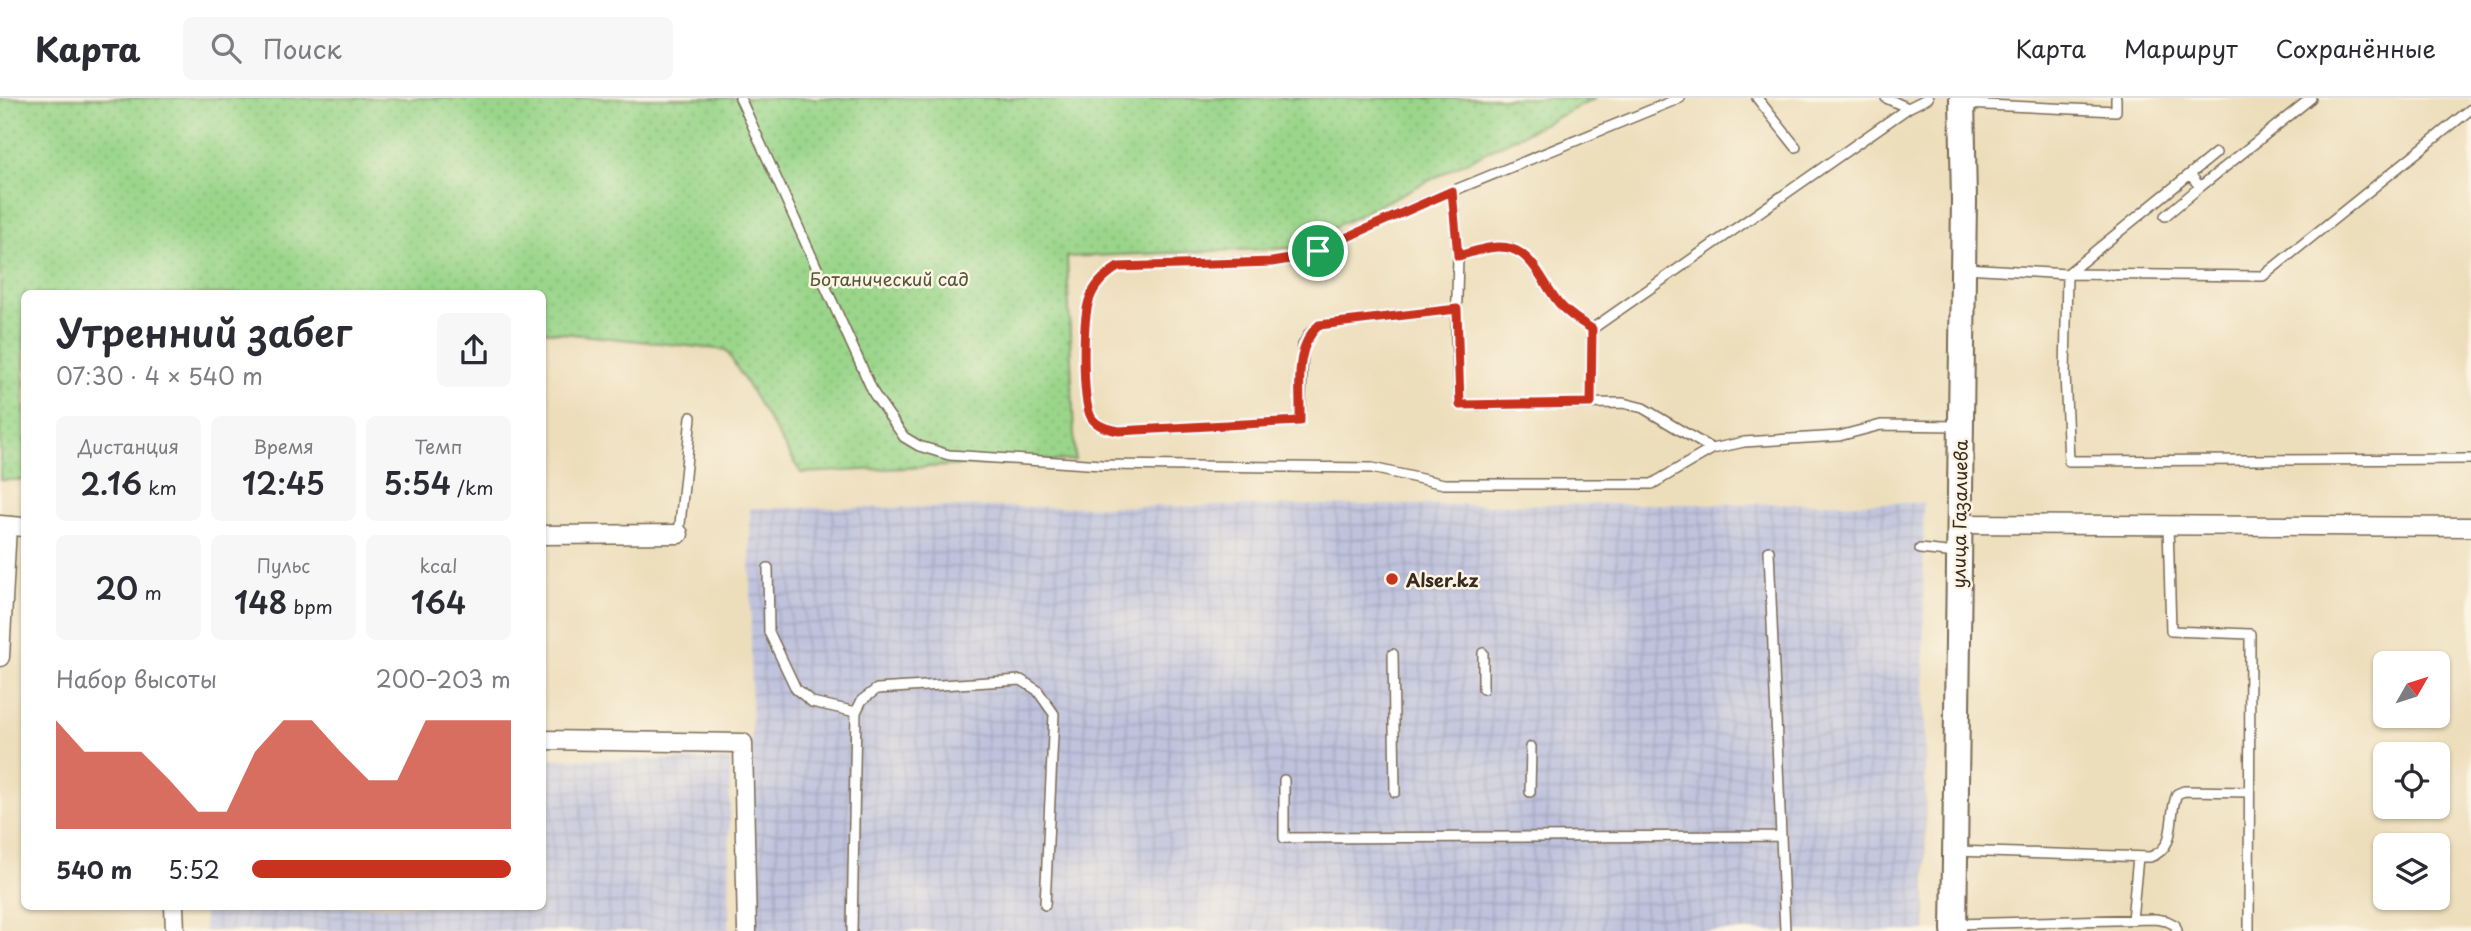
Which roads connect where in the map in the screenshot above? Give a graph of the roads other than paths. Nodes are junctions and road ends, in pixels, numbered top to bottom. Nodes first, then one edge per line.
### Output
1 (740, 98) edge
2 (1680, 98) edge
3 (1757, 98) edge
4 (1886, 98) edge
5 (1928, 98) edge
6 (2116, 98) edge
7 (2311, 98) edge
8 (1962, 101) edge
9 (1908, 108) junction
10 (2471, 108) edge
11 (1796, 147) dead end
12 (2216, 153) dead end
13 (2190, 174) junction
14 (2200, 187) junction
15 (1452, 191) junction
16 (2165, 216) dead end
17 (1458, 256) junction
18 (1963, 268) junction
19 (2067, 274) junction
20 (1457, 309) junction
21 (1592, 329) junction
22 (1591, 403) junction
23 (691, 417) dead end
24 (1960, 426) junction
25 (1712, 449) junction
26 (2471, 459) edge
27 (1959, 524) junction
28 (2168, 525) junction
29 (11, 526) edge
30 (2471, 527) edge
31 (679, 534) joint
32 (546, 535) edge
33 (1920, 549) dead end
34 (1769, 551) dead end
35 (1958, 554) junction
36 (768, 568) dead end
37 (1483, 653) dead end
38 (1393, 654) dead end
39 (0, 657) edge
40 (1483, 689) dead end
41 (856, 712) junction
42 (546, 740) edge
43 (1531, 747) dead end
44 (1284, 780) dead end
45 (1395, 792) dead end
46 (1530, 792) dead end
47 (2249, 792) junction
48 (1781, 836) junction
49 (1954, 851) junction
50 (2138, 857) junction
51 (1045, 905) dead end
52 (174, 910) edge
53 (2132, 920) junction
54 (1954, 927) edge
55 (175, 931) edge
56 (747, 931) edge
57 (852, 931) edge
58 (1785, 931) edge
59 (2177, 931) edge
60 (2249, 931) edge

1 - 25 lane
2 - 15 lane
3 - 11 lane
4 - 9 lane
5 - 9 lane
6 - 8 lane
7 - 14 lane
8 - 18 main road, улица Газалиева
9 - 21 lane
10 - 19 lane
12 - 13 lane
13 - 14 lane
13 - 19 lane
14 - 16 lane
15 - 17 lane
15 - 20 lane
17 - 20 lane
17 - 21 lane
18 - 19 lane
18 - 24 main road, улица Газалиева
19 - 26 lane
20 - 22 lane
21 - 22 lane
22 - 25 lane
23 - 31 lane
24 - 25 lane
24 - 27 main road, улица Газалиева
27 - 28 street
27 - 35 main road, улица Газалиева
28 - 30 street
28 - 47 lane
29 - 39 street
31 - 32 street
33 - 35 lane
34 - 48 lane
35 - 49 main road, улица Газалиева
36 - 41 lane
37 - 40 lane
38 - 45 lane
41 - 51 lane
41 - 57 lane
42 - 56 street
43 - 46 lane
44 - 48 lane
47 - 50 lane
47 - 60 lane
48 - 58 lane
49 - 50 lane
49 - 54 main road, улица Газалиева
50 - 53 lane
52 - 55 street
53 - 54 lane
53 - 59 lane

